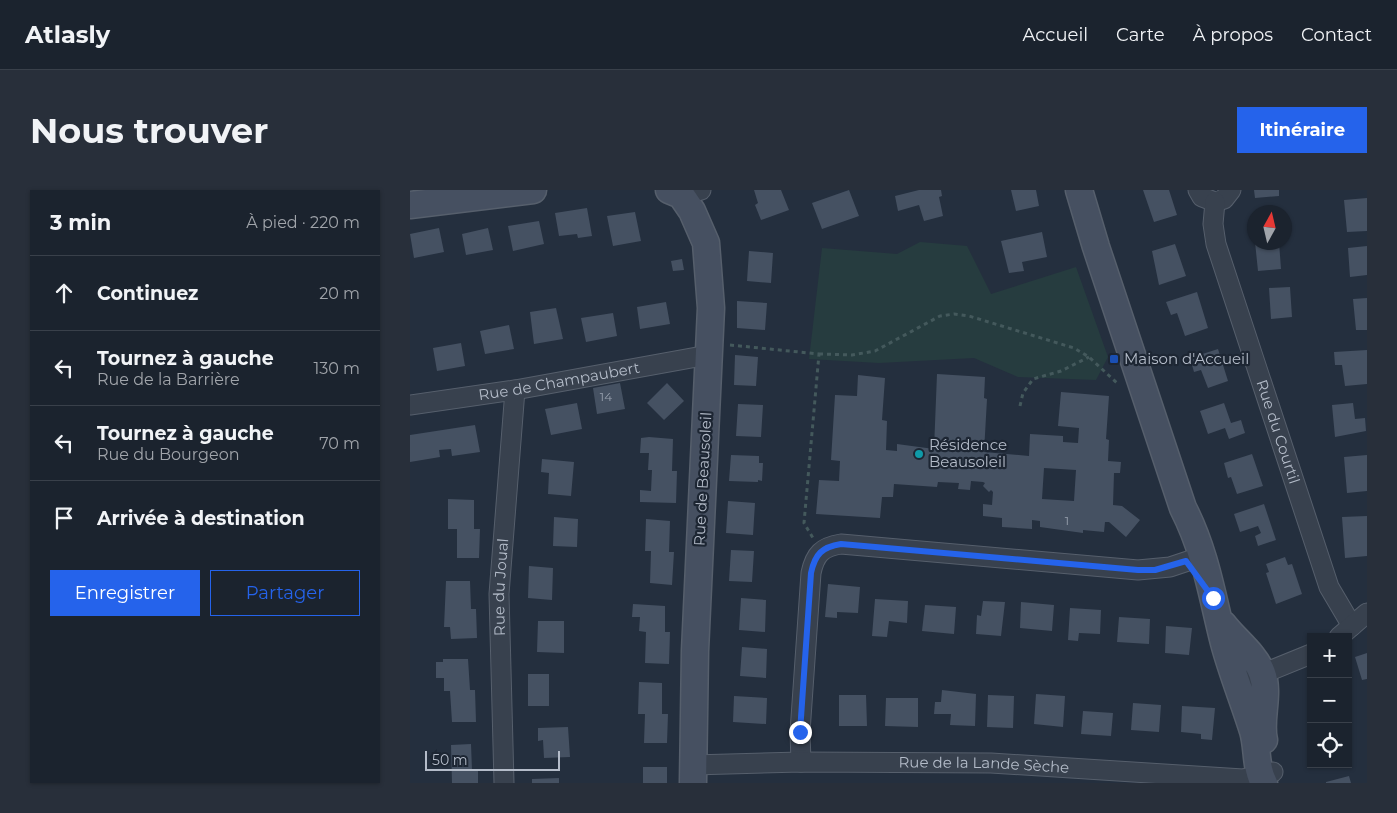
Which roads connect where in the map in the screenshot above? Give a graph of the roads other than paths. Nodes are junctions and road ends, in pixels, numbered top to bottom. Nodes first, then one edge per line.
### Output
1 (533, 190) edge
2 (1080, 190) edge
3 (1198, 190) edge
4 (1231, 190) edge
5 (683, 192) edge
6 (1215, 202) junction
7 (410, 205) edge
8 (709, 350) junction
9 (514, 390) junction
10 (410, 406) edge
11 (1194, 559) junction
12 (1216, 608) junction
13 (1367, 613) edge
14 (1345, 631) edge
15 (1307, 656) edge
16 (1262, 673) junction
17 (1237, 683) junction
18 (802, 762) junction
19 (693, 774) edge
20 (1268, 778) edge
21 (504, 783) edge

1 - 7 main road
2 - 11 main road
3 - 6 street
4 - 6 street
5 - 8 main road, Rue de Beausoleil
6 - 14 street, Rue du Courtil
8 - 9 street, Rue de Champaubert
8 - 19 main road, Rue de Beausoleil
9 - 10 street, Rue de Champaubert
9 - 21 street, Rue du Joual
11 - 12 main road
11 - 18 street
12 - 16 main road
12 - 17 main road
13 - 14 street, Rue du Courtil
15 - 16 street
16 - 17 street
16 - 20 main road
17 - 20 main road
18 - 19 street, Rue de la Lande Sèche
18 - 20 street, Rue de la Lande Sèche

